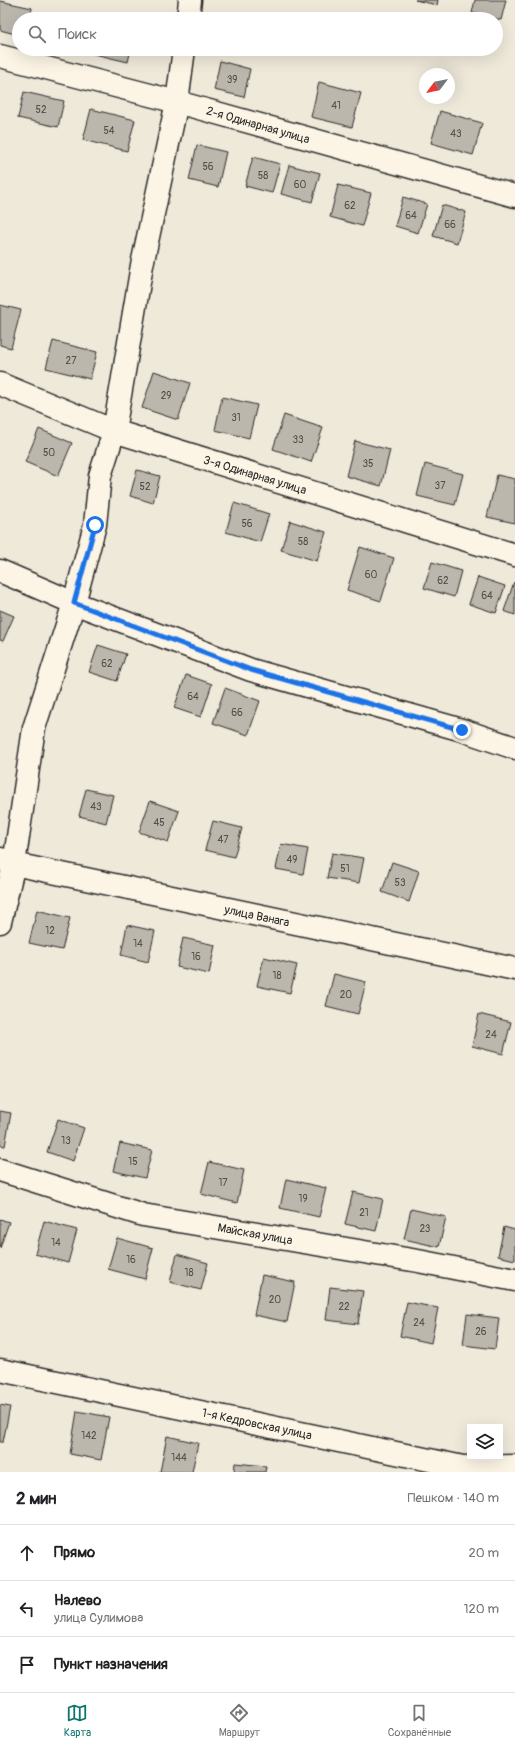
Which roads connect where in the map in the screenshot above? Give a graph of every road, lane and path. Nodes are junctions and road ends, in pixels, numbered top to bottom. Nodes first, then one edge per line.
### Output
1 (190, 0) edge
2 (189, 12) edge
3 (0, 56) edge
4 (183, 56) edge
5 (177, 102) junction
6 (515, 196) edge
7 (0, 384) edge
8 (114, 431) junction
9 (515, 555) edge
10 (0, 571) edge
11 (74, 603) junction
12 (515, 748) edge
13 (7, 862) edge
14 (0, 922) edge
15 (515, 970) edge
16 (0, 1170) edge
17 (515, 1280) edge
18 (0, 1370) edge
19 (515, 1466) edge

1 - 2 street
3 - 5 street, 2-я Одинарная улица
4 - 5 street
5 - 6 street, 2-я Одинарная улица
5 - 8 street
7 - 8 street, 3-я Одинарная улица
8 - 9 street, 3-я Одинарная улица
8 - 11 street
10 - 11 street
11 - 12 street
11 - 13 street
13 - 14 street
13 - 15 street, улица Ванага
16 - 17 street, Майская улица
18 - 19 street, 1-я Кедровская улица

